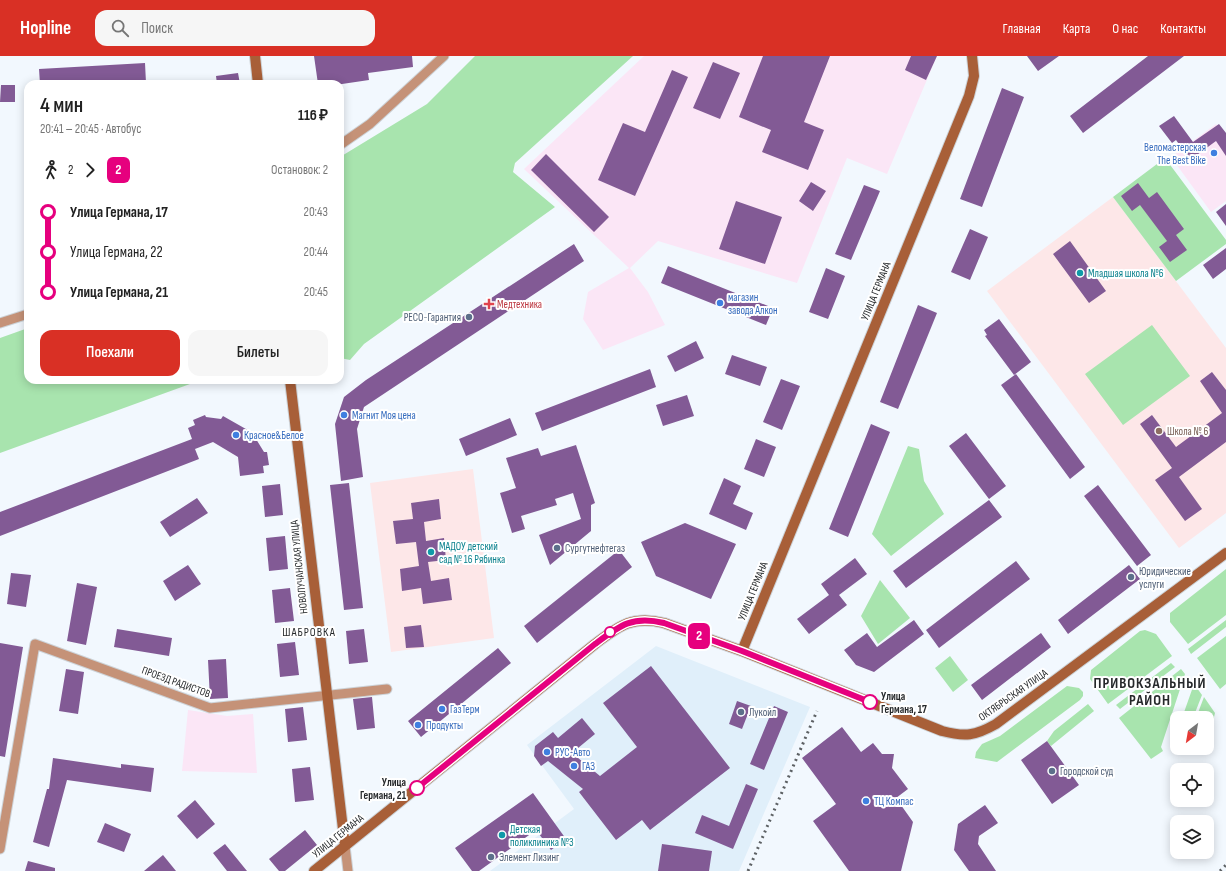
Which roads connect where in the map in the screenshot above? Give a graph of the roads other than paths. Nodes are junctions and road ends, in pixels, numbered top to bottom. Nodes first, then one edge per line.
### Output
1 (256, 56) edge
2 (444, 56) edge
3 (972, 56) edge
4 (258, 80) edge
5 (344, 142) edge
6 (24, 315) edge
7 (0, 323) edge
8 (290, 384) edge
9 (1226, 553) edge
10 (742, 651) junction
11 (387, 689) dead end
12 (326, 696) junction
13 (345, 846) junction
14 (0, 849) edge
15 (314, 871) edge
16 (348, 871) edge

1 - 4 street
2 - 5 street
3 - 10 street, УЛИЦА ГЕРМАНА
6 - 7 street
8 - 12 street, НОВОЛУЧАНСКАЯ УЛИЦА
9 - 10 street, ОКТЯБРЬСКАЯ УЛИЦА
10 - 13 street, УЛИЦА ГЕРМАНА
11 - 12 street, ПРОЕЗД РАДИСТОВ
12 - 13 street, НОВОЛУЧАНСКАЯ УЛИЦА
12 - 14 street, ПРОЕЗД РАДИСТОВ
13 - 15 street, УЛИЦА ГЕРМАНА
13 - 16 street, НОВОЛУЧАНСКАЯ УЛИЦА

